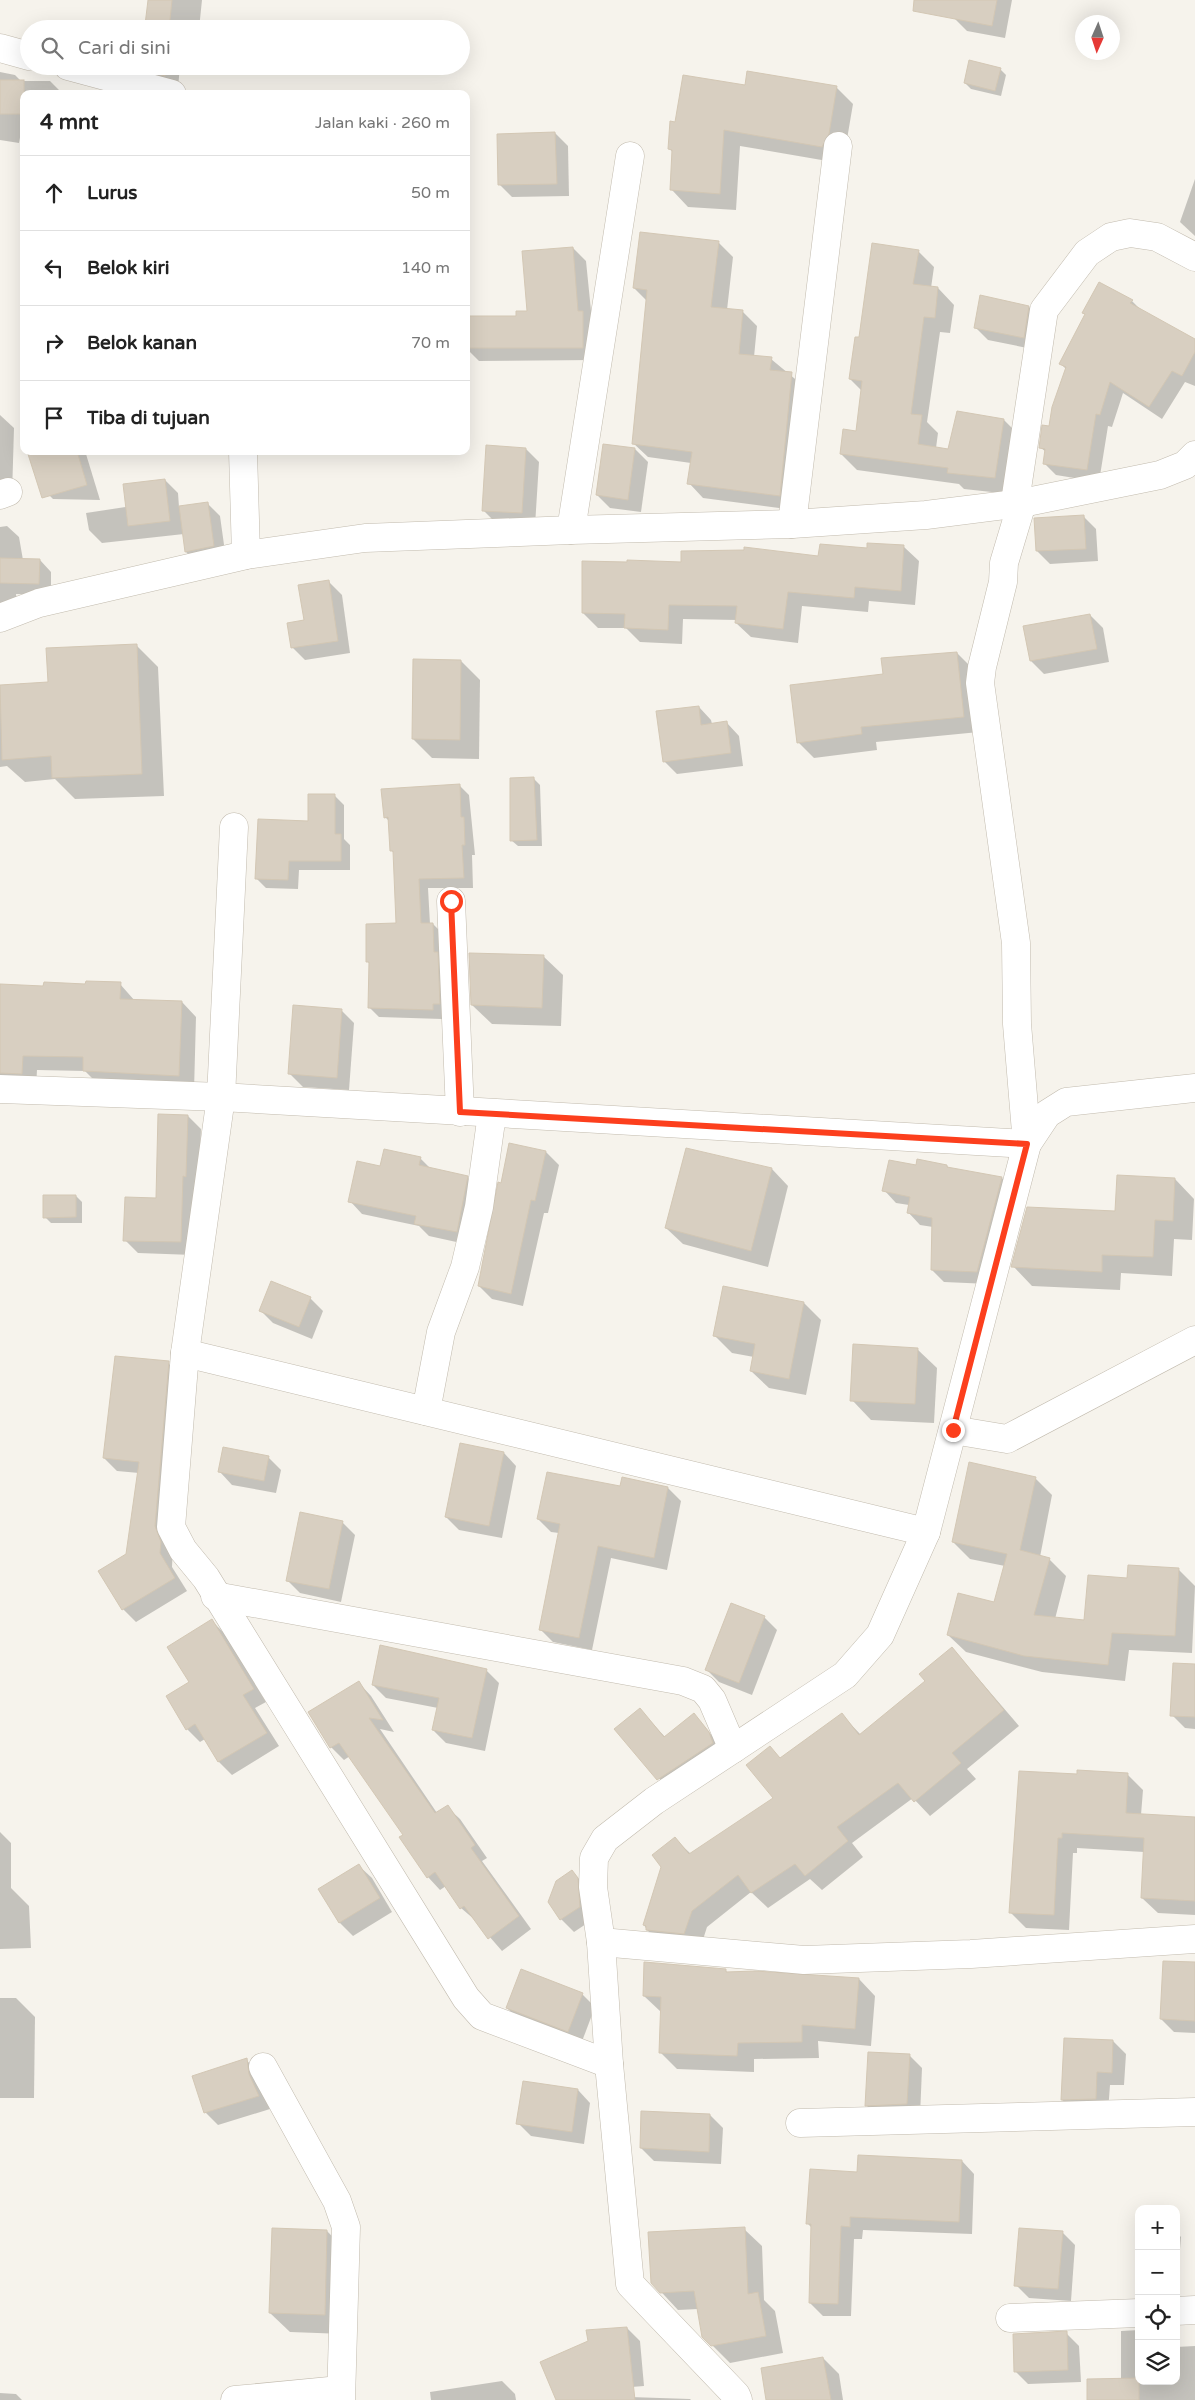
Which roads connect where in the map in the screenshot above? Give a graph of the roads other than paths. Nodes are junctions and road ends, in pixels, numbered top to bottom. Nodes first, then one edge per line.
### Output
1 (0, 48) edge
2 (20, 54) edge
3 (101, 75) edge
4 (157, 90) edge
5 (838, 146) dead end
6 (630, 156) dead end
7 (1195, 257) edge
8 (243, 455) edge
9 (1195, 455) edge
10 (1018, 502) junction
11 (792, 524) junction
12 (571, 530) junction
13 (246, 555) junction
14 (0, 618) edge
15 (234, 827) dead end
16 (451, 901) dead end
17 (1195, 1088) edge
18 (0, 1089) edge
19 (221, 1097) junction
20 (460, 1112) junction
21 (492, 1114) junction
22 (1027, 1144) junction
23 (1195, 1340) edge
24 (184, 1353) junction
25 (426, 1411) junction
26 (953, 1430) junction
27 (926, 1532) junction
28 (216, 1596) junction
29 (733, 1749) junction
30 (1195, 1939) edge
31 (601, 1942) junction
32 (609, 2064) junction
33 (263, 2067) dead end
34 (1195, 2112) edge
35 (800, 2123) dead end
36 (1195, 2310) edge
37 (1180, 2311) edge
38 (1135, 2313) edge
39 (1010, 2318) dead end
40 (340, 2395) edge
41 (235, 2400) edge
42 (738, 2400) edge

1 - 2 street
3 - 4 street
5 - 11 street
6 - 12 street
7 - 10 street
8 - 13 street
9 - 10 street
10 - 11 street
10 - 22 street
11 - 12 street
12 - 13 street
13 - 14 street
15 - 19 street
16 - 20 street
17 - 22 street
18 - 19 street
19 - 20 street
19 - 24 street
20 - 21 street
21 - 22 street
21 - 25 street
22 - 26 street
23 - 26 street
24 - 25 street
24 - 28 street
25 - 27 street
26 - 27 street
27 - 29 street
28 - 29 street
28 - 32 street
29 - 31 street
30 - 31 street
31 - 32 street
32 - 42 street
33 - 40 street
34 - 35 street
36 - 37 street
38 - 39 street
40 - 41 street

